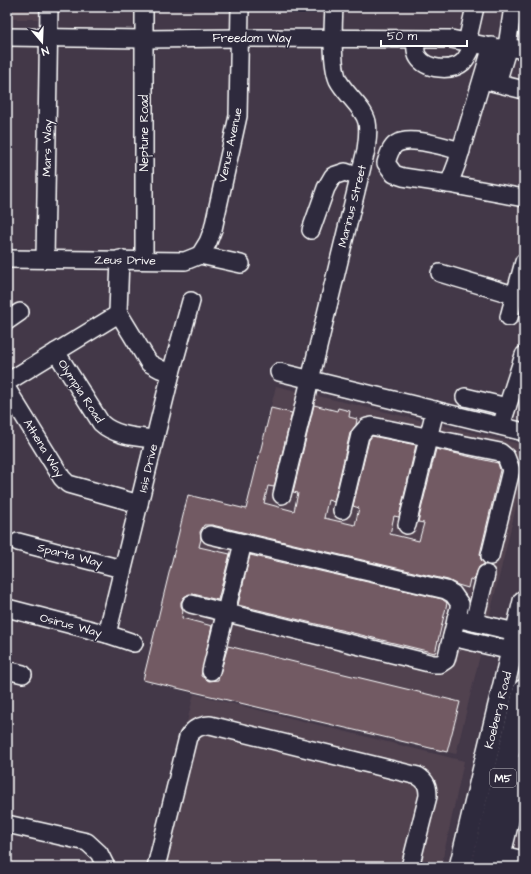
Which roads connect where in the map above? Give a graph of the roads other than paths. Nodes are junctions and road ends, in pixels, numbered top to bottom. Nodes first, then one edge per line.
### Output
1 (49, 7) edge
2 (144, 7) edge
3 (240, 7) edge
4 (334, 7) edge
5 (475, 7) edge
6 (512, 7) edge
7 (7, 37) edge
8 (49, 37) junction
9 (240, 38) junction
10 (144, 39) junction
11 (333, 39) junction
12 (415, 39) junction
13 (471, 42) junction
14 (500, 48) junction
15 (524, 50) edge
16 (524, 59) edge
17 (490, 82) junction
18 (524, 90) edge
19 (461, 151) junction
20 (359, 176) junction
21 (449, 184) junction
22 (524, 198) edge
23 (311, 230) dead end
24 (200, 255) junction
25 (7, 259) edge
26 (45, 259) junction
27 (120, 259) junction
28 (144, 259) junction
29 (524, 262) edge
30 (241, 264) dead end
31 (440, 273) dead end
32 (514, 294) junction
33 (191, 301) dead end
34 (118, 312) junction
35 (509, 317) dead end
36 (56, 352) junction
37 (524, 355) edge
38 (279, 372) dead end
39 (171, 373) junction
40 (310, 379) junction
41 (7, 382) edge
42 (7, 389) edge
43 (465, 397) dead end
44 (507, 407) junction
45 (435, 410) junction
46 (501, 426) junction
47 (524, 432) edge
48 (428, 438) junction
49 (154, 439) junction
50 (282, 495) dead end
51 (139, 504) junction
52 (342, 510) dead end
53 (407, 525) dead end
54 (210, 535) dead end
55 (18, 542) dead end
56 (243, 543) junction
57 (490, 556) dead end
58 (122, 569) junction
59 (486, 574) dead end
60 (524, 601) edge
61 (191, 604) dead end
62 (7, 608) edge
63 (226, 612) junction
64 (456, 618) junction
65 (474, 622) junction
66 (107, 634) junction
67 (452, 637) junction
68 (134, 643) dead end
69 (519, 643) edge
70 (212, 671) dead end
71 (524, 690) edge
72 (524, 763) edge
73 (7, 824) edge
74 (524, 860) edge
75 (500, 861) edge
76 (106, 867) edge
77 (156, 867) edge
78 (410, 867) edge
79 (460, 867) edge
80 (481, 867) edge

1 - 8 street, Mars Way
2 - 10 street, Neptune Road
3 - 9 street, Venus Avenue
4 - 11 street, Marinus Street
5 - 13 street
6 - 14 street
7 - 8 street, Freedom Way
8 - 10 street, Freedom Way
8 - 26 street, Mars Way
9 - 10 street, Freedom Way
9 - 11 street, Freedom Way
9 - 24 street, Venus Avenue
10 - 28 street, Neptune Road
11 - 12 street, Freedom Way
11 - 20 street, Marinus Street
12 - 13 street, Freedom Way
12 - 13 street
13 - 14 street, Freedom Way
14 - 15 street, Freedom Way
14 - 16 street, Freedom Way
14 - 17 street
17 - 18 street
17 - 19 street
19 - 21 street
19 - 21 street
20 - 23 street
20 - 40 street, Marinus Street
21 - 22 street
24 - 28 street, Zeus Drive
24 - 30 street, Zeus Drive
25 - 26 street, Zeus Drive
26 - 27 street, Zeus Drive
27 - 28 street, Zeus Drive
27 - 34 street
29 - 32 street
31 - 32 street
32 - 35 street
33 - 39 street, Isis Drive
34 - 36 street
34 - 39 street
36 - 41 street
36 - 49 street, Olympia Road
37 - 44 street
38 - 40 street
39 - 49 street, Isis Drive
40 - 45 street
40 - 50 street, Marinus Street
42 - 51 street, Athena Way
43 - 44 street
44 - 46 street
45 - 46 street
45 - 48 street
46 - 47 street
48 - 52 street
48 - 53 street
48 - 57 street
49 - 51 street, Isis Drive
51 - 58 street, Isis Drive
54 - 56 street
55 - 58 street, Sparta Way
56 - 63 street
56 - 64 street
58 - 66 street, Isis Drive
59 - 65 street
60 - 69 main road, Koeberg Road / M5
61 - 63 street
62 - 66 street, Osirus Way
63 - 67 street
63 - 70 street
64 - 65 street
64 - 67 street
65 - 69 street
66 - 68 street, Osirus Way
67 - 69 street
69 - 79 main road, Koeberg Road / M5
71 - 80 main road, Koeberg Road / M5
72 - 75 street
73 - 76 street
74 - 75 street
77 - 78 street

